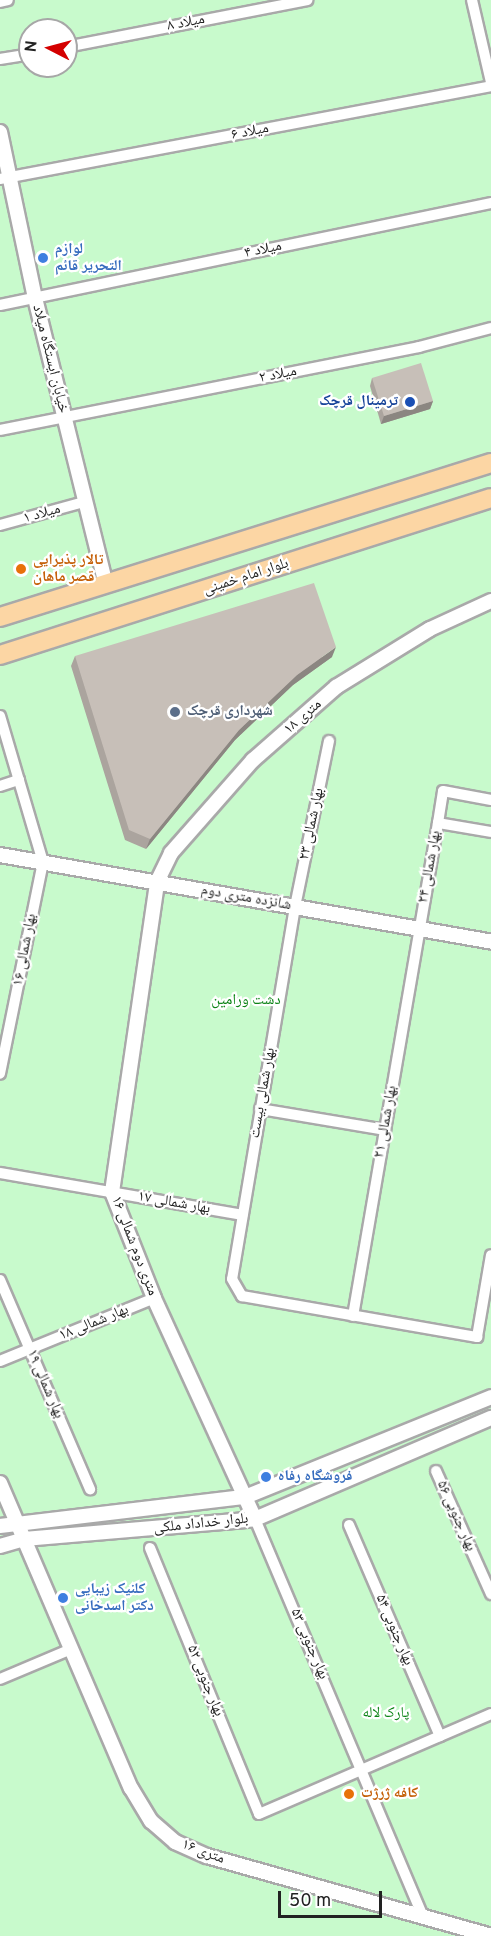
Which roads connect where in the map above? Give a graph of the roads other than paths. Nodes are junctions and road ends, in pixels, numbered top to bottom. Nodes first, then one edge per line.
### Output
1 (8, 0) edge
2 (307, 0) edge
3 (472, 0) edge
4 (0, 2) edge
5 (78, 45) edge
6 (18, 56) edge
7 (0, 60) edge
8 (491, 84) edge
9 (0, 132) edge
10 (4, 178) edge
11 (491, 203) edge
12 (35, 298) junction
13 (0, 305) edge
14 (491, 328) edge
15 (64, 418) junction
16 (0, 430) edge
17 (491, 463) edge
18 (491, 498) edge
19 (84, 502) junction
20 (0, 525) edge
21 (106, 584) junction
22 (491, 601) edge
23 (0, 617) edge
24 (0, 655) edge
25 (0, 716) edge
26 (329, 741) dead end
27 (19, 780) junction
28 (0, 786) edge
29 (491, 800) edge
30 (438, 823) junction
31 (491, 832) edge
32 (0, 855) edge
33 (43, 862) junction
34 (157, 882) junction
35 (295, 907) junction
36 (419, 929) junction
37 (491, 942) edge
38 (0, 1074) edge
39 (260, 1109) junction
40 (385, 1130) junction
41 (0, 1173) edge
42 (112, 1192) junction
43 (243, 1215) junction
44 (491, 1256) edge
45 (0, 1280) edge
46 (154, 1298) junction
47 (354, 1316) junction
48 (30, 1349) junction
49 (0, 1361) edge
50 (491, 1397) edge
51 (491, 1418) edge
52 (436, 1471) dead end
53 (0, 1482) edge
54 (90, 1488) dead end
55 (245, 1497) junction
56 (255, 1519) junction
57 (17, 1521) junction
58 (349, 1525) dead end
59 (0, 1526) edge
60 (24, 1539) junction
61 (0, 1546) edge
62 (150, 1548) dead end
63 (491, 1594) edge
64 (71, 1649) junction
65 (0, 1678) edge
66 (491, 1714) edge
67 (440, 1736) junction
68 (363, 1769) junction
69 (424, 1919) junction
70 (491, 1936) edge

1 - 4 street
2 - 5 street, میلاد ۸
3 - 8 street
6 - 7 street
8 - 10 street, میلاد ۶
9 - 10 street, خیابان ایستگاه میلاد
10 - 12 street, خیابان ایستگاه میلاد
11 - 12 street, میلاد ۴
12 - 13 street, میلاد ۴
12 - 15 street, خیابان ایستگاه میلاد
14 - 15 street, میلاد ۲
15 - 16 street, میلاد ۲
15 - 19 street, خیابان ایستگاه میلاد
17 - 21 main road
18 - 24 main road, بلوار امام خمینی
19 - 20 street, میلاد ۱
19 - 21 street, خیابان ایستگاه میلاد
21 - 23 main road
22 - 34 street, ۱۸ متری
25 - 27 street
26 - 35 street, بهار شمالی ۲۳
27 - 28 street
27 - 33 street
29 - 30 street
30 - 31 street, بهار شمالی ۲۴
30 - 36 street, بهار شمالی ۲۴
32 - 33 street, شانزده متری دوم
33 - 34 street, شانزده متری دوم
33 - 38 street, بهار شمالی ۱۶
34 - 35 street, شانزده متری دوم
34 - 42 street, ۱۶ متری دوم شمالی
35 - 36 street, شانزده متری دوم
35 - 39 street, بهار شمالی بیست
36 - 37 street, شانزده متری دوم
36 - 40 street, بهار شمالی ۲۱
39 - 40 street
39 - 43 street, بهار شمالی بیست
40 - 47 street, بهار شمالی ۲۱
41 - 42 street, بهار شمالی ۱۷
42 - 43 street, بهار شمالی ۱۷
42 - 46 street, ۱۶ متری دوم شمالی
43 - 47 street, بهار شمالی بیست
44 - 47 street
45 - 48 street, بهار شمالی ۱۹
46 - 48 street, بهار شمالی ۱۸
46 - 55 street, ۱۶ متری دوم شمالی
48 - 49 street, بهار شمالی ۱۸
48 - 54 street, بهار شمالی ۱۹
50 - 55 street, بلوار خداداد ملکی
51 - 56 street, بلوار خداداد ملکی
52 - 63 street, بهار جنوبی ۵۶
53 - 57 street, ۱۶ متری
55 - 56 street, ۱۶ متری دوم شمالی
55 - 57 street, بلوار خداداد ملکی
56 - 60 street, بلوار خداداد ملکی
56 - 68 street, بهار جنوبی ۵۳
57 - 59 street, بلوار خداداد ملکی
57 - 60 street, ۱۶ متری
58 - 67 street, بهار جنوبی ۵۴
60 - 61 street, بلوار خداداد ملکی
60 - 64 street, ۱۶ متری
62 - 68 street, بهار جنوبی ۵۲
64 - 65 street
64 - 69 street, ۱۶ متری
66 - 67 street
67 - 68 street
68 - 69 street, بهار جنوبی ۵۳
69 - 70 street, ۱۶ متری

